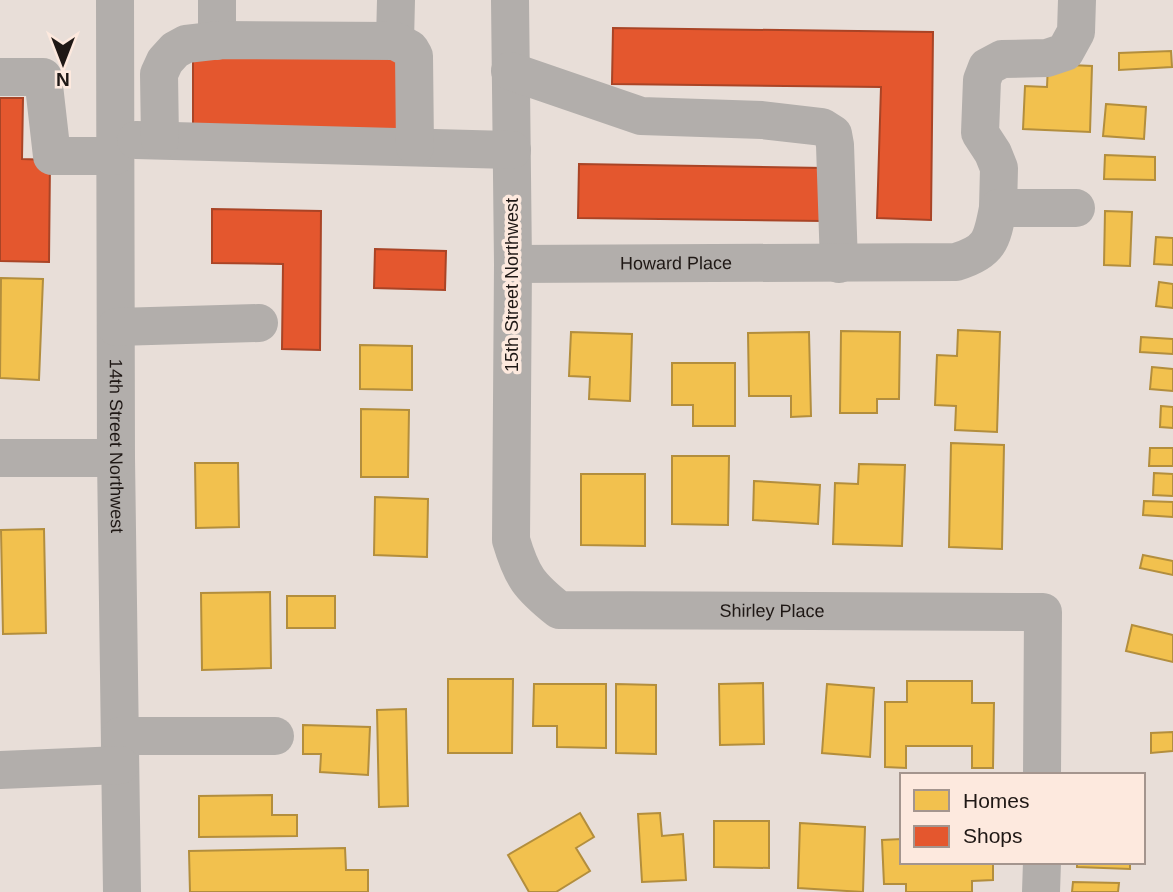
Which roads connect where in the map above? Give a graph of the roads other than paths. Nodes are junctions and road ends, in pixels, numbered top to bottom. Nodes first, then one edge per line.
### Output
1 (115, 0) edge
2 (217, 0) edge
3 (396, 0) edge
4 (510, 0) edge
5 (1077, 0) edge
6 (217, 41) junction
7 (395, 41) junction
8 (510, 71) junction
9 (0, 77) edge
10 (160, 140) junction
11 (415, 147) junction
12 (116, 148) junction
13 (512, 150) junction
14 (998, 208) junction
15 (1076, 208) dead end
16 (513, 264) junction
17 (839, 264) junction
18 (259, 323) dead end
19 (116, 327) junction
20 (0, 458) edge
21 (116, 458) junction
22 (520, 569) joint
23 (275, 736) dead end
24 (120, 750) junction
25 (0, 770) edge
26 (1042, 773) edge
27 (1042, 864) edge
28 (122, 892) edge
29 (1041, 892) edge

1 - 12 street, 14th Street Northwest
2 - 6 street
3 - 7 street
4 - 8 street, 15th Street Northwest
5 - 14 street, Howard Place
6 - 7 street
6 - 10 street
7 - 11 street
8 - 13 street, 15th Street Northwest
8 - 17 street
9 - 12 street
10 - 11 street
10 - 12 street
11 - 13 street
12 - 19 street, 14th Street Northwest
13 - 16 street, 15th Street Northwest
14 - 15 street
14 - 17 street, Howard Place
16 - 17 street, Howard Place
16 - 22 street, 15th Street Northwest
18 - 19 street
19 - 21 street, 14th Street Northwest
20 - 21 street
21 - 24 street, 14th Street Northwest
22 - 26 street, Shirley Place
23 - 24 street
24 - 25 street
24 - 28 street, 14th Street Northwest
27 - 29 street

